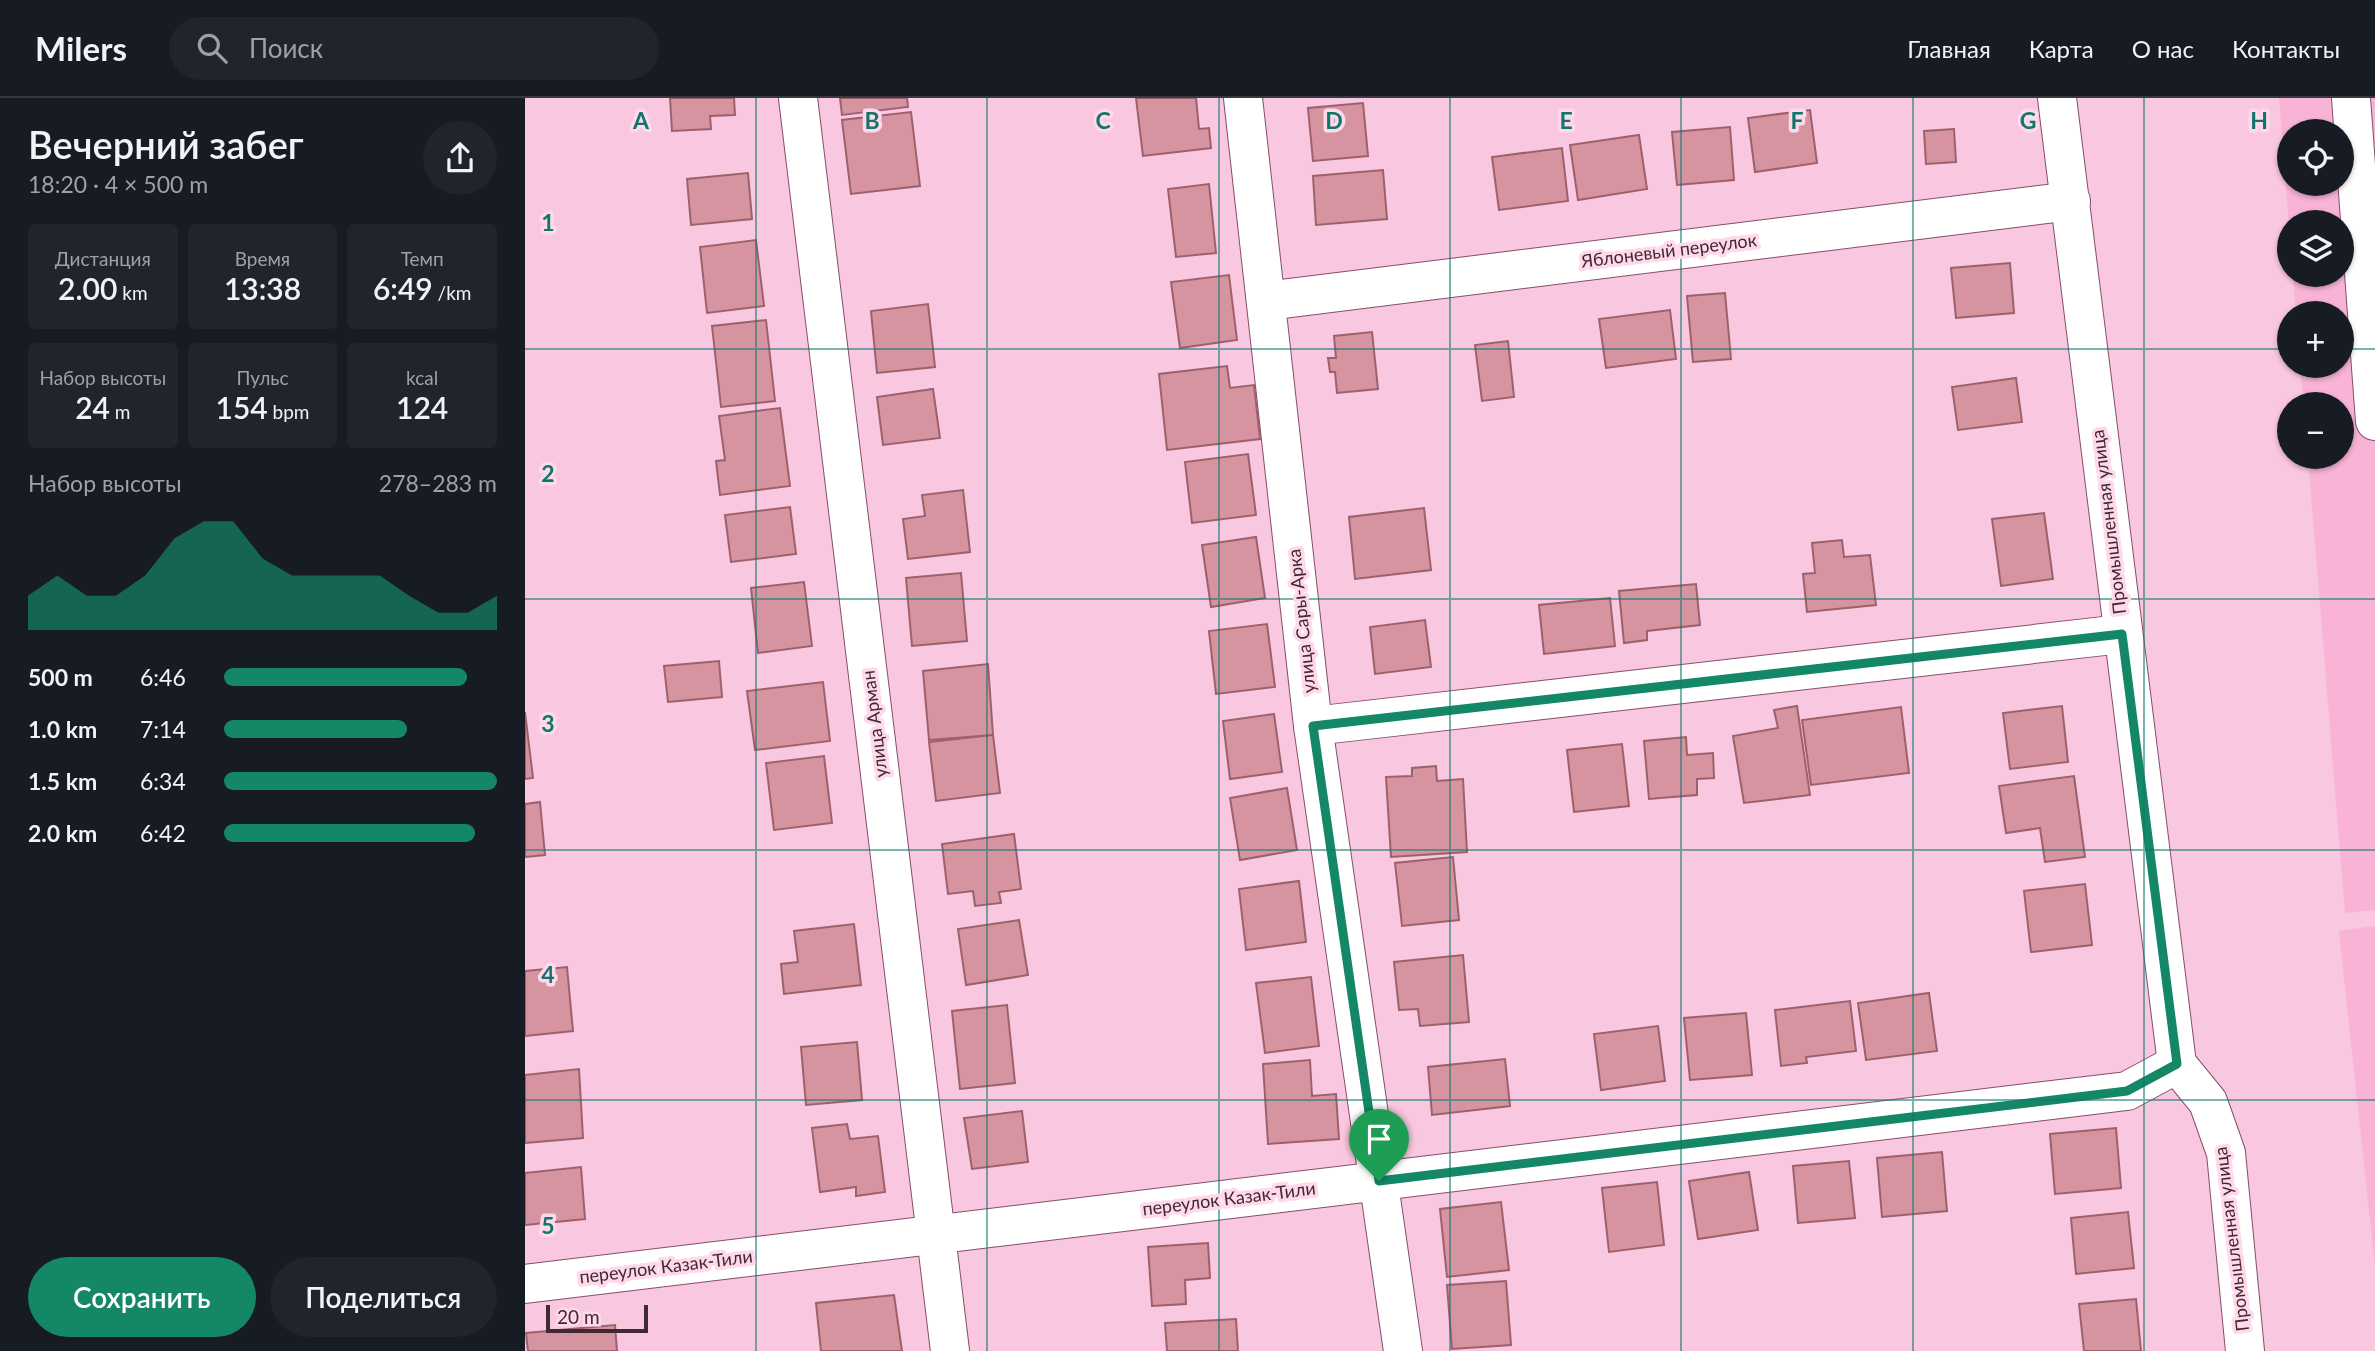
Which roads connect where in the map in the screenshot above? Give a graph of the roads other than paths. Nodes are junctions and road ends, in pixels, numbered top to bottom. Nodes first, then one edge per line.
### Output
1 (799, 98) edge
2 (1243, 98) edge
3 (2057, 98) edge
4 (2351, 98) edge
5 (2071, 201) junction
6 (1266, 301) junction
7 (2375, 421) edge
8 (2122, 634) junction
9 (1313, 726) junction
10 (2177, 1064) junction
11 (1379, 1181) junction
12 (937, 1234) junction
13 (525, 1284) edge
14 (950, 1351) edge
15 (1403, 1351) edge
16 (2245, 1351) edge

1 - 12 lane, улица Арман
2 - 6 lane, улица Сары-Арка
3 - 5 lane, Промышленная улица
4 - 7 lane
5 - 6 lane, Яблоневый переулок
5 - 8 lane, Промышленная улица
6 - 9 lane, улица Сары-Арка
8 - 9 lane
8 - 10 lane, Промышленная улица
9 - 11 lane, улица Сары-Арка
10 - 11 lane, переулок Казак-Тили
10 - 16 lane, Промышленная улица
11 - 12 lane, переулок Казак-Тили
11 - 15 lane, улица Сары-Арка
12 - 13 lane, переулок Казак-Тили
12 - 14 lane, улица Арман

